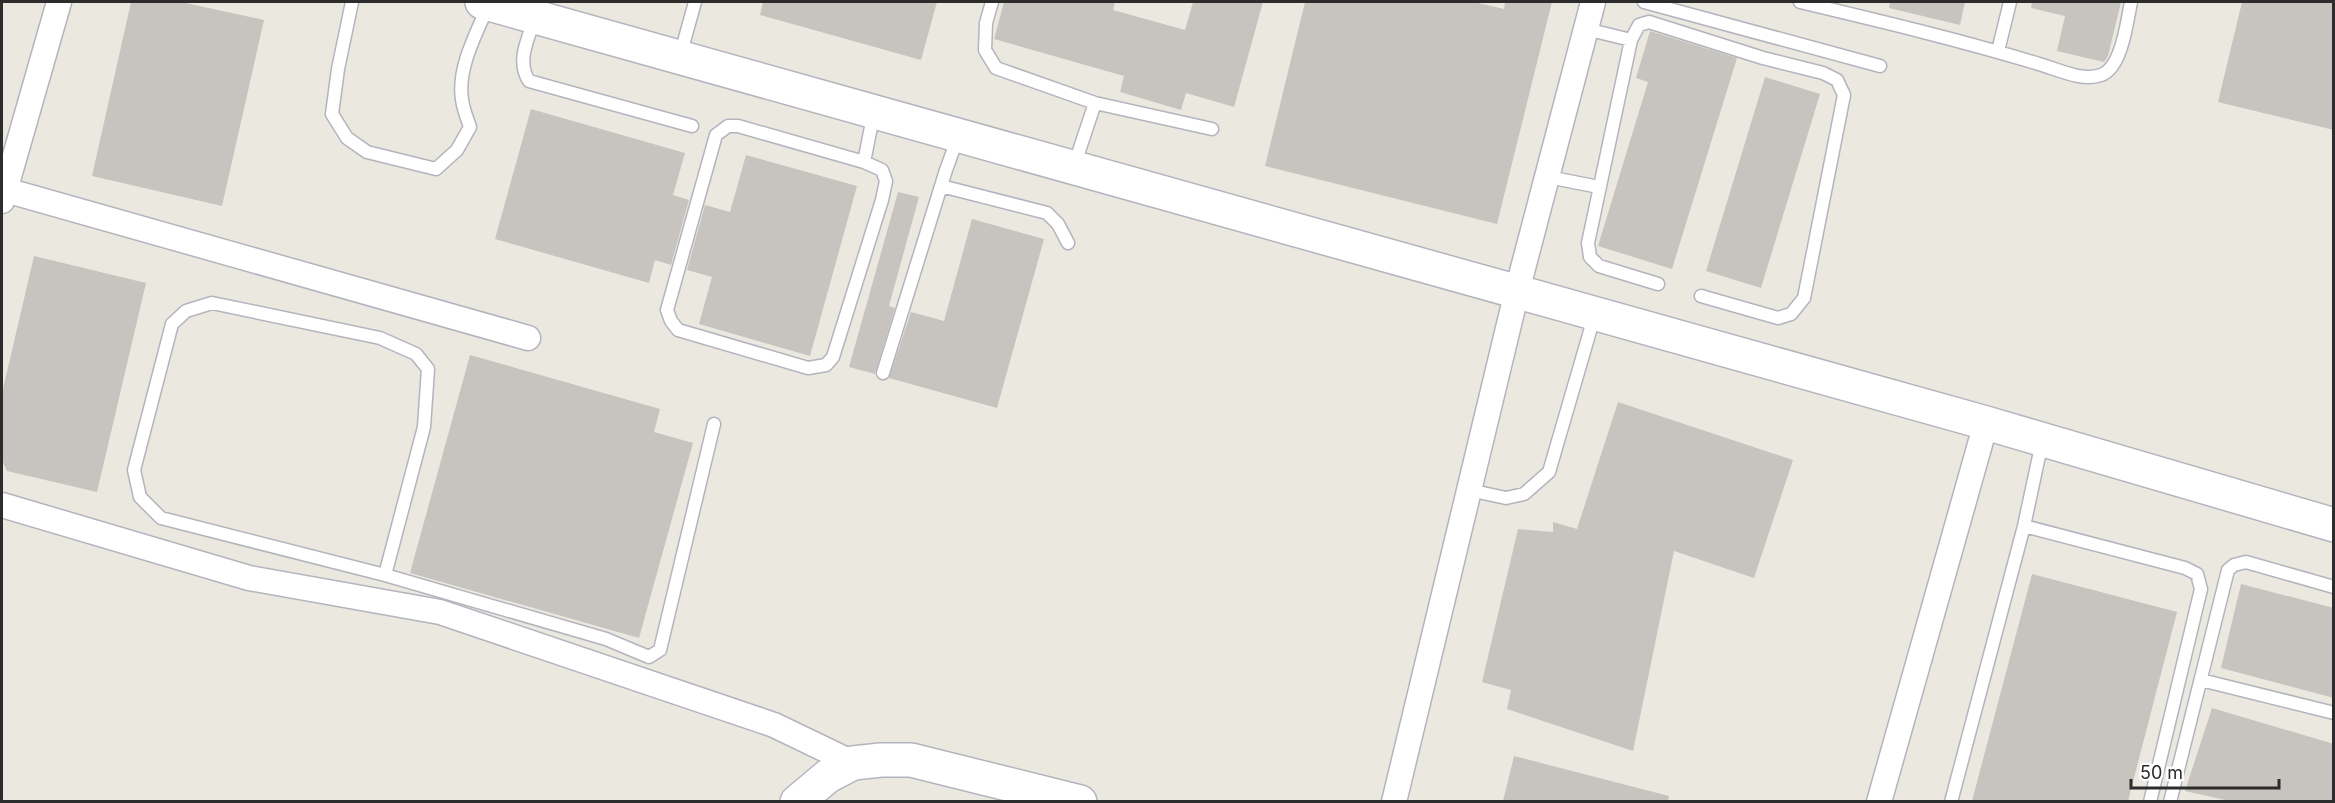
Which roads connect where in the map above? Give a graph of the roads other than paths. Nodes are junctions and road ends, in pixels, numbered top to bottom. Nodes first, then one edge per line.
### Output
1 (59, 2) edge
2 (352, 2) edge
3 (695, 2) edge
4 (992, 2) edge
5 (1593, 2) edge
6 (1644, 2) edge
7 (1800, 2) edge
8 (2010, 2) edge
9 (2131, 2) edge
10 (486, 3) edge
11 (536, 16) junction
12 (1586, 29) junction
13 (1631, 40) junction
14 (1998, 51) junction
15 (680, 57) junction
16 (1880, 66) dead end
17 (1095, 104) junction
18 (874, 111) junction
19 (692, 126) dead end
20 (1212, 129) dead end
21 (959, 135) junction
22 (864, 162) junction
23 (1074, 167) junction
24 (1548, 177) junction
25 (941, 186) junction
26 (1599, 187) junction
27 (2, 193) edge
28 (1068, 243) dead end
29 (1658, 284) dead end
30 (1517, 291) junction
31 (1701, 296) dead end
32 (1595, 313) junction
33 (528, 338) dead end
34 (883, 373) dead end
35 (1986, 423) junction
36 (714, 424) dead end
37 (2043, 439) junction
38 (1469, 490) junction
39 (2, 505) edge
40 (2334, 525) edge
41 (2024, 526) junction
42 (385, 575) junction
43 (2334, 587) edge
44 (647, 669) junction
45 (2201, 680) junction
46 (2334, 713) edge
47 (853, 763) junction
48 (797, 801) edge
49 (1080, 801) edge
50 (1394, 801) edge
51 (1879, 801) edge
52 (1951, 801) edge
53 (2150, 801) edge
54 (2170, 801) edge

1 - 27 street
2 - 10 lane
3 - 15 lane
4 - 17 lane
5 - 12 street
6 - 16 lane
7 - 14 lane
8 - 14 lane
9 - 14 lane
10 - 11 street
11 - 15 street
11 - 19 lane
12 - 13 lane
12 - 24 street
13 - 26 lane
13 - 31 lane
15 - 18 street
17 - 20 lane
17 - 23 lane
18 - 21 street
18 - 22 lane
21 - 23 street
21 - 25 lane
22 - 22 lane
23 - 30 street
24 - 26 lane
24 - 30 street
25 - 28 lane
25 - 34 lane
26 - 29 lane
27 - 33 street
30 - 32 street
30 - 38 street
32 - 35 street
32 - 38 lane
35 - 37 street
35 - 51 street
36 - 44 lane
37 - 40 street
37 - 41 lane
38 - 50 street
39 - 44 street
41 - 52 lane
41 - 53 lane
42 - 42 lane
42 - 44 lane
43 - 45 lane
44 - 47 street
45 - 46 lane
45 - 54 lane
47 - 48 street
47 - 49 street

